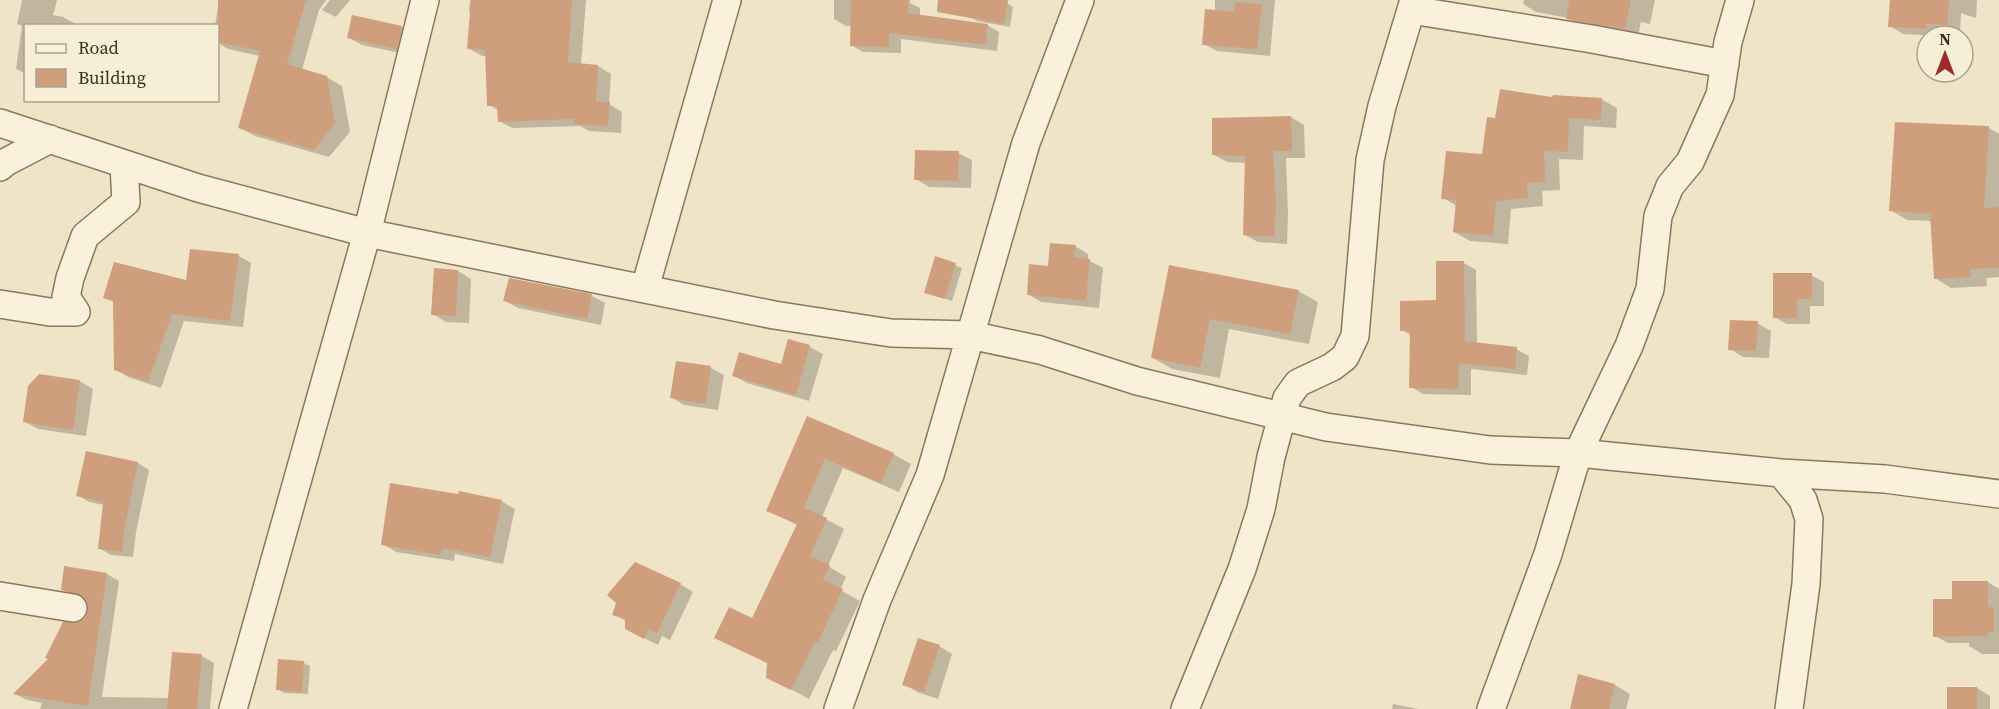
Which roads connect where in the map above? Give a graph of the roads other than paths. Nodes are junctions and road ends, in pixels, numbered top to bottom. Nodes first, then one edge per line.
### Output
1 (424, 0) edge
2 (727, 0) edge
3 (1080, 0) edge
4 (1740, 0) edge
5 (1412, 5) edge
6 (1725, 64) junction
7 (0, 123) edge
8 (50, 139) junction
9 (124, 165) junction
10 (0, 167) edge
11 (367, 233) junction
12 (645, 288) junction
13 (0, 304) edge
14 (970, 335) junction
15 (1284, 416) junction
16 (1578, 453) junction
17 (1781, 473) junction
18 (1999, 494) edge
19 (0, 596) edge
20 (73, 608) dead end
21 (233, 709) edge
22 (838, 709) edge
23 (1185, 709) edge
24 (1491, 709) edge
25 (1789, 709) edge

1 - 11 street
2 - 12 street
3 - 14 street
4 - 6 street
5 - 6 street
5 - 15 street
6 - 16 street
7 - 8 street
8 - 9 street
8 - 10 street
9 - 11 street
9 - 13 street
11 - 12 street
11 - 21 street
12 - 14 street
14 - 15 street
14 - 22 street
15 - 16 street
15 - 23 street
16 - 17 street
16 - 24 street
17 - 18 street
17 - 25 street
19 - 20 street

